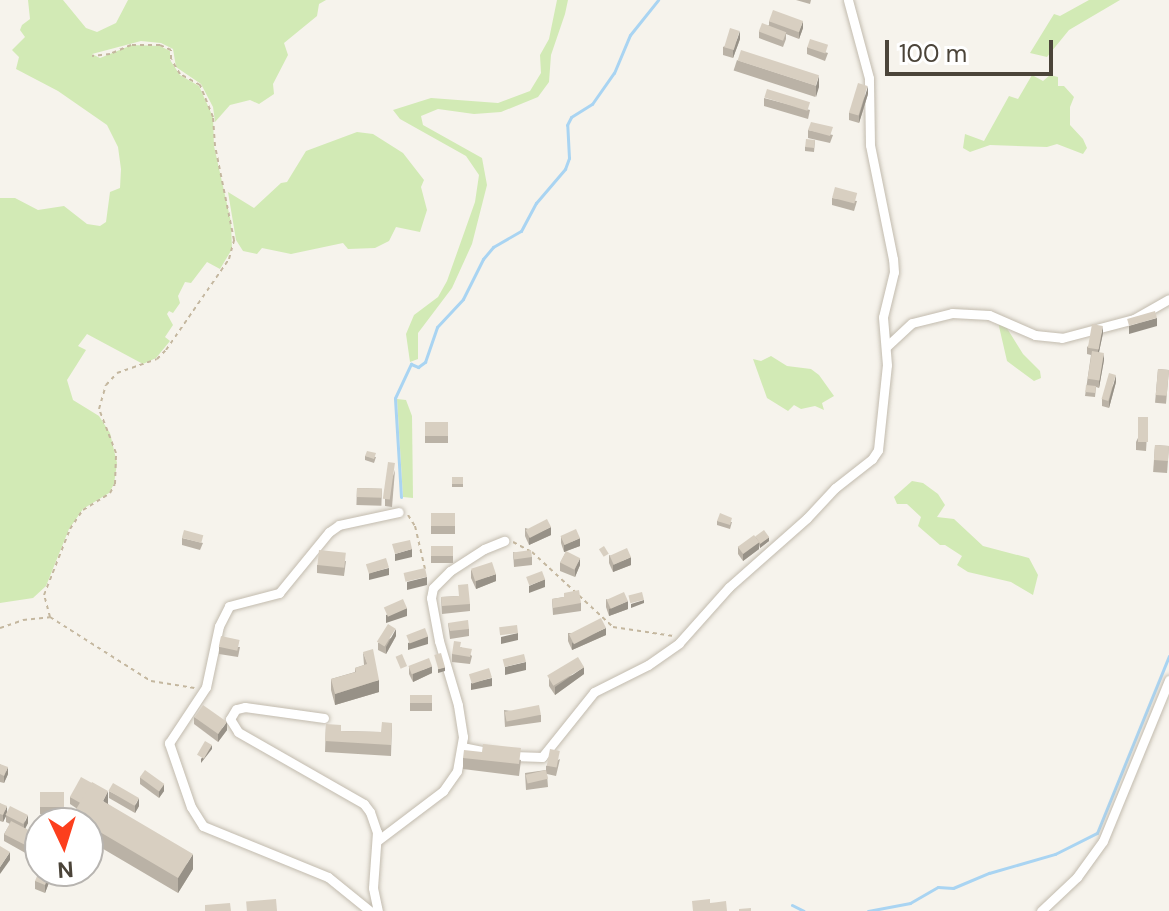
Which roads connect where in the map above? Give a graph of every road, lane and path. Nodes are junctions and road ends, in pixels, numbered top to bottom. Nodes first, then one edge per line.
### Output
1 (848, 0) edge
2 (92, 56) dead end
3 (1169, 299) edge
4 (886, 347) junction
5 (399, 512) joint
6 (504, 541) joint
7 (433, 588) junction
8 (50, 617) junction
9 (0, 628) edge
10 (679, 643) junction
11 (1169, 680) edge
12 (206, 687) junction
13 (324, 718) dead end
14 (462, 747) junction
15 (377, 841) junction
16 (370, 911) edge
17 (378, 911) edge
18 (1041, 911) edge

1 - 4 street
2 - 8 path
3 - 4 street
4 - 10 street
5 - 7 path
5 - 12 street
6 - 7 street
6 - 10 path
7 - 14 street
8 - 9 path
8 - 12 path
10 - 14 street
11 - 18 street
12 - 16 street
13 - 15 street
14 - 15 street
15 - 17 street

